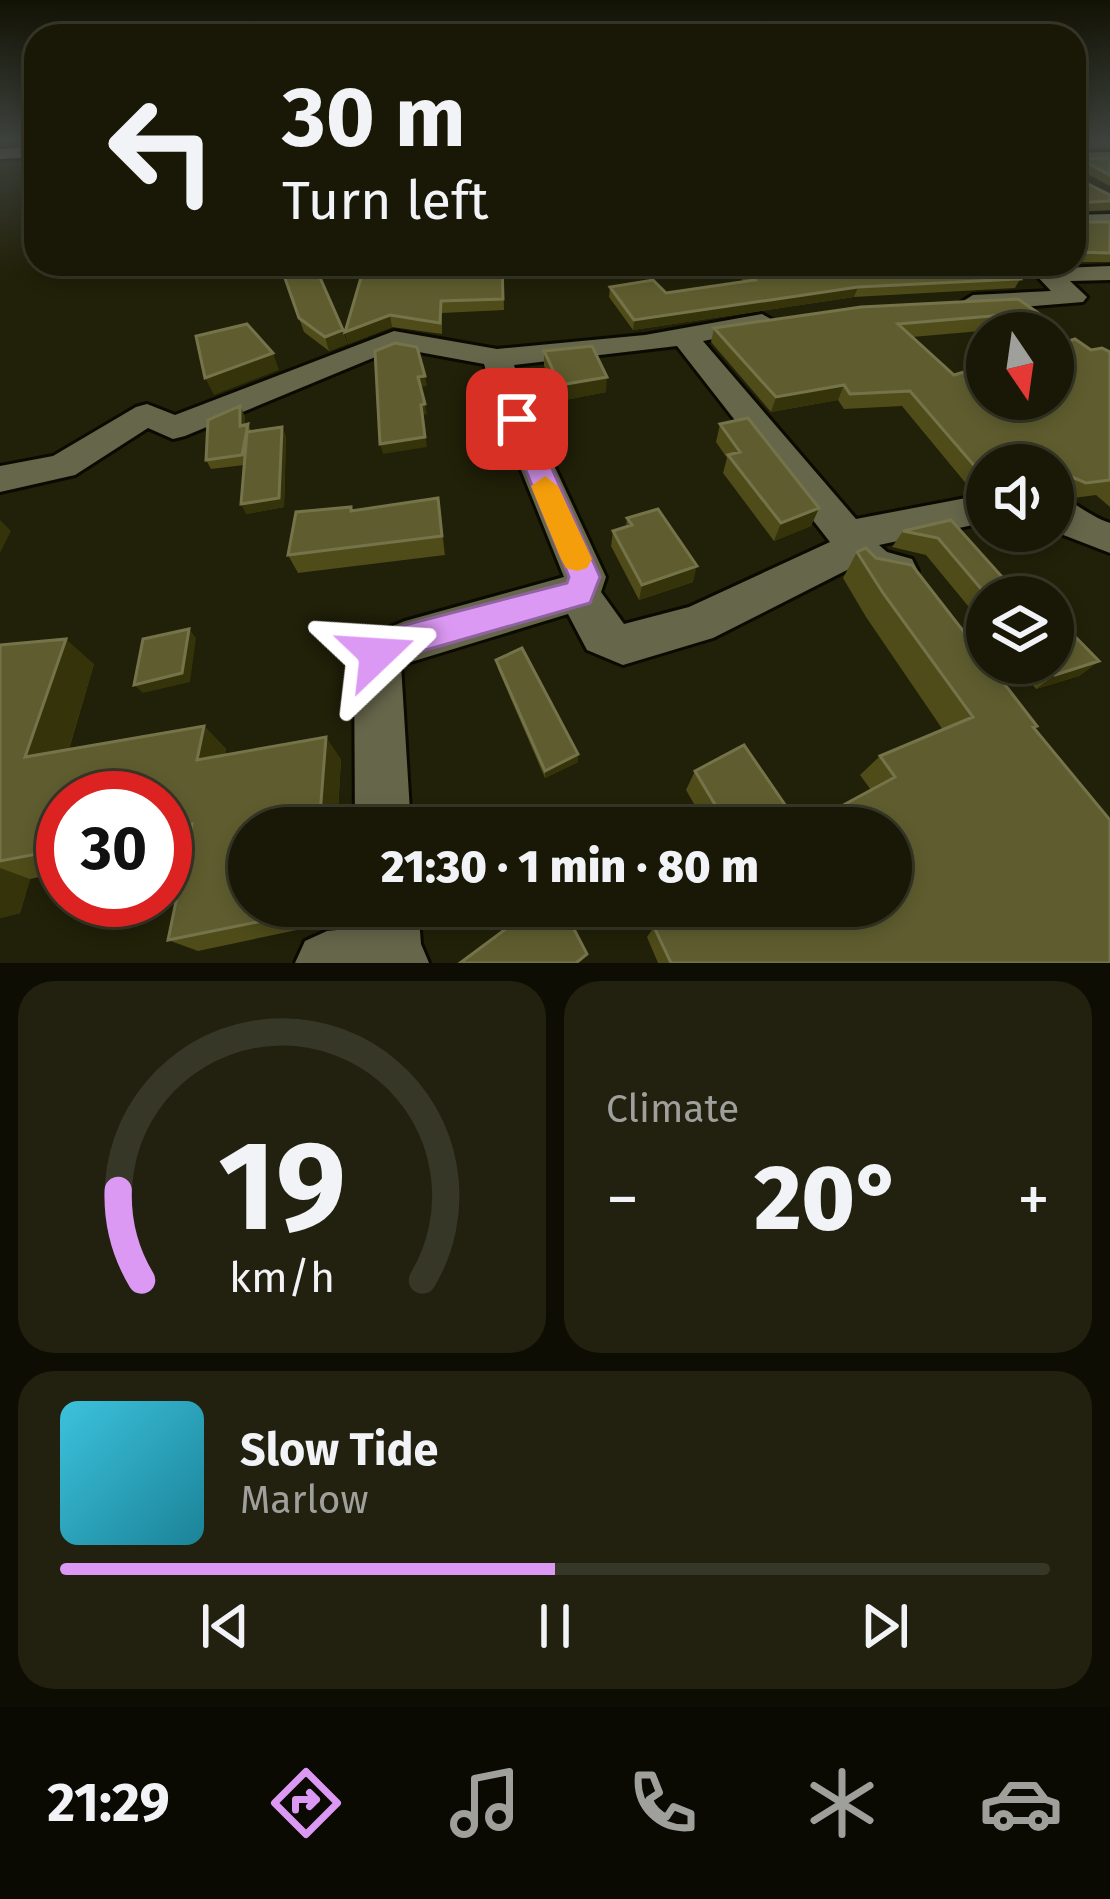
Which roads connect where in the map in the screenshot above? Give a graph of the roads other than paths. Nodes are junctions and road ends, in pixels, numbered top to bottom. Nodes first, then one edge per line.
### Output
1 (1050, 276) edge
2 (935, 304) edge
3 (796, 317) edge
4 (682, 333) junction
5 (497, 358) junction
6 (0, 479) edge
7 (966, 513) edge
8 (1074, 526) edge
9 (1110, 538) edge
10 (852, 542) junction
11 (923, 589) edge
12 (579, 593) junction
13 (382, 807) edge
14 (392, 941) edge
15 (327, 963) edge

1 - 2 street
3 - 4 street
4 - 5 street
4 - 10 street
5 - 6 street
5 - 12 street
7 - 10 street
8 - 9 street
10 - 11 street
10 - 12 street
12 - 13 street
14 - 15 street

